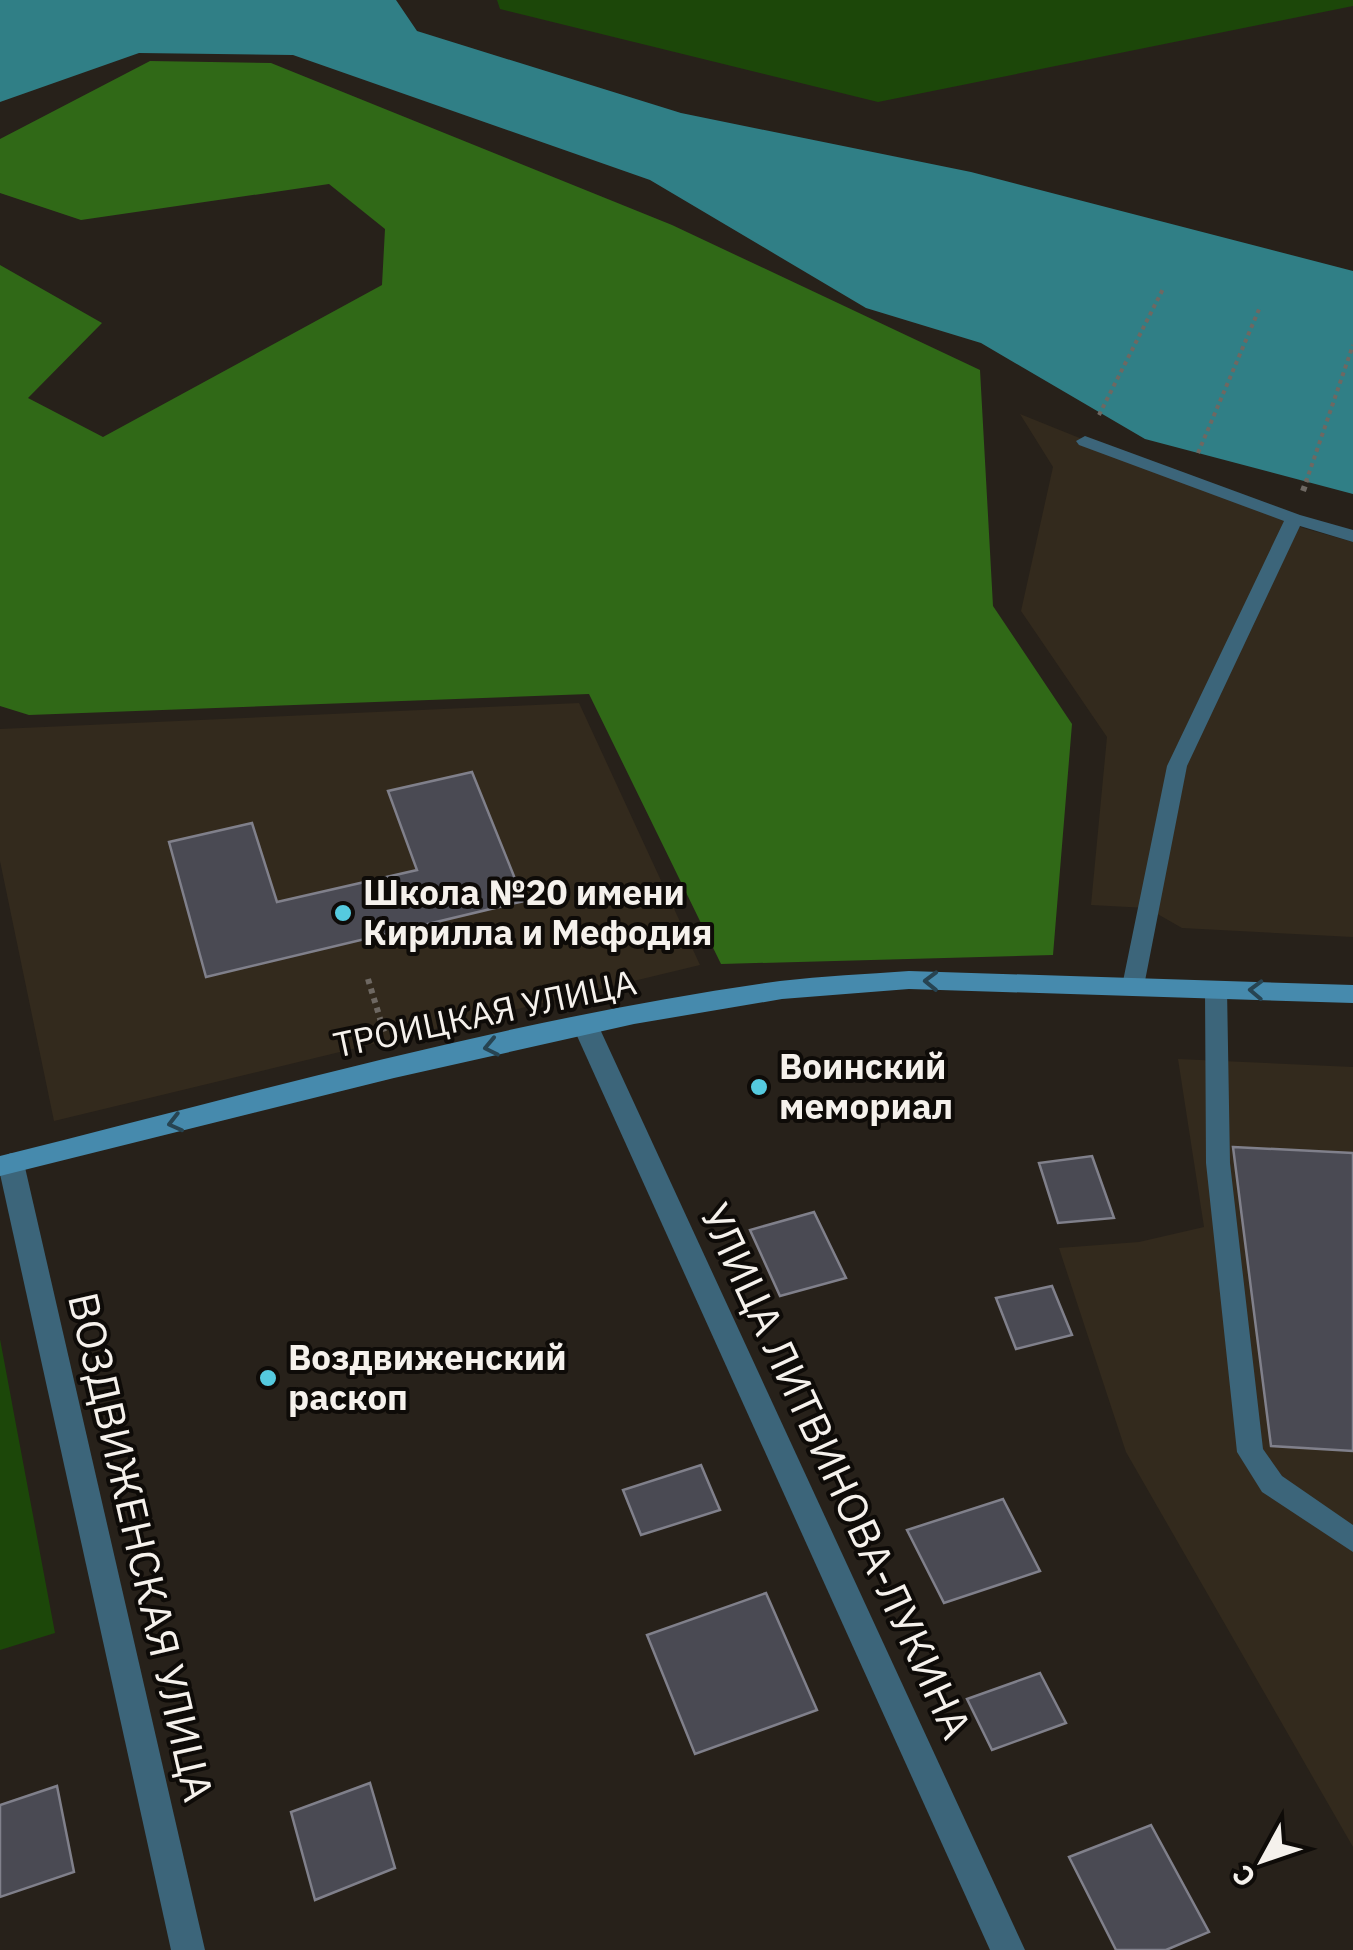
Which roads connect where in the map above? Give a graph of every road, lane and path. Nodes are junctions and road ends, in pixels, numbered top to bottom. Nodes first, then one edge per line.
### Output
1 (1164, 286) dead end
2 (1260, 307) dead end
3 (1353, 345) edge
4 (1085, 441) joint
5 (1186, 479) junction
6 (1294, 519) junction
7 (1353, 536) edge
8 (368, 979) dead end
9 (1133, 986) junction
10 (1216, 989) junction
11 (1353, 994) edge
12 (586, 1028) junction
13 (388, 1044) dead end
14 (5, 1165) edge
15 (1353, 1540) edge
16 (188, 1950) edge
17 (1008, 1950) edge

1 - 4 path
2 - 5 path
3 - 6 path
4 - 5 lane
5 - 6 lane
6 - 7 lane
6 - 9 lane
8 - 13 path
9 - 10 main road, ТРОИЦКАЯ УЛИЦА
9 -> 12 main road, ТРОИЦКАЯ УЛИЦА
11 -> 10 main road, ТРОИЦКАЯ УЛИЦА
10 - 15 lane
12 -> 14 main road, ТРОИЦКАЯ УЛИЦА
12 - 17 street, УЛИЦА ЛИТВИНОВА-ЛУКИНА
14 - 16 street, ВОЗДВИЖЕНСКАЯ УЛИЦА

